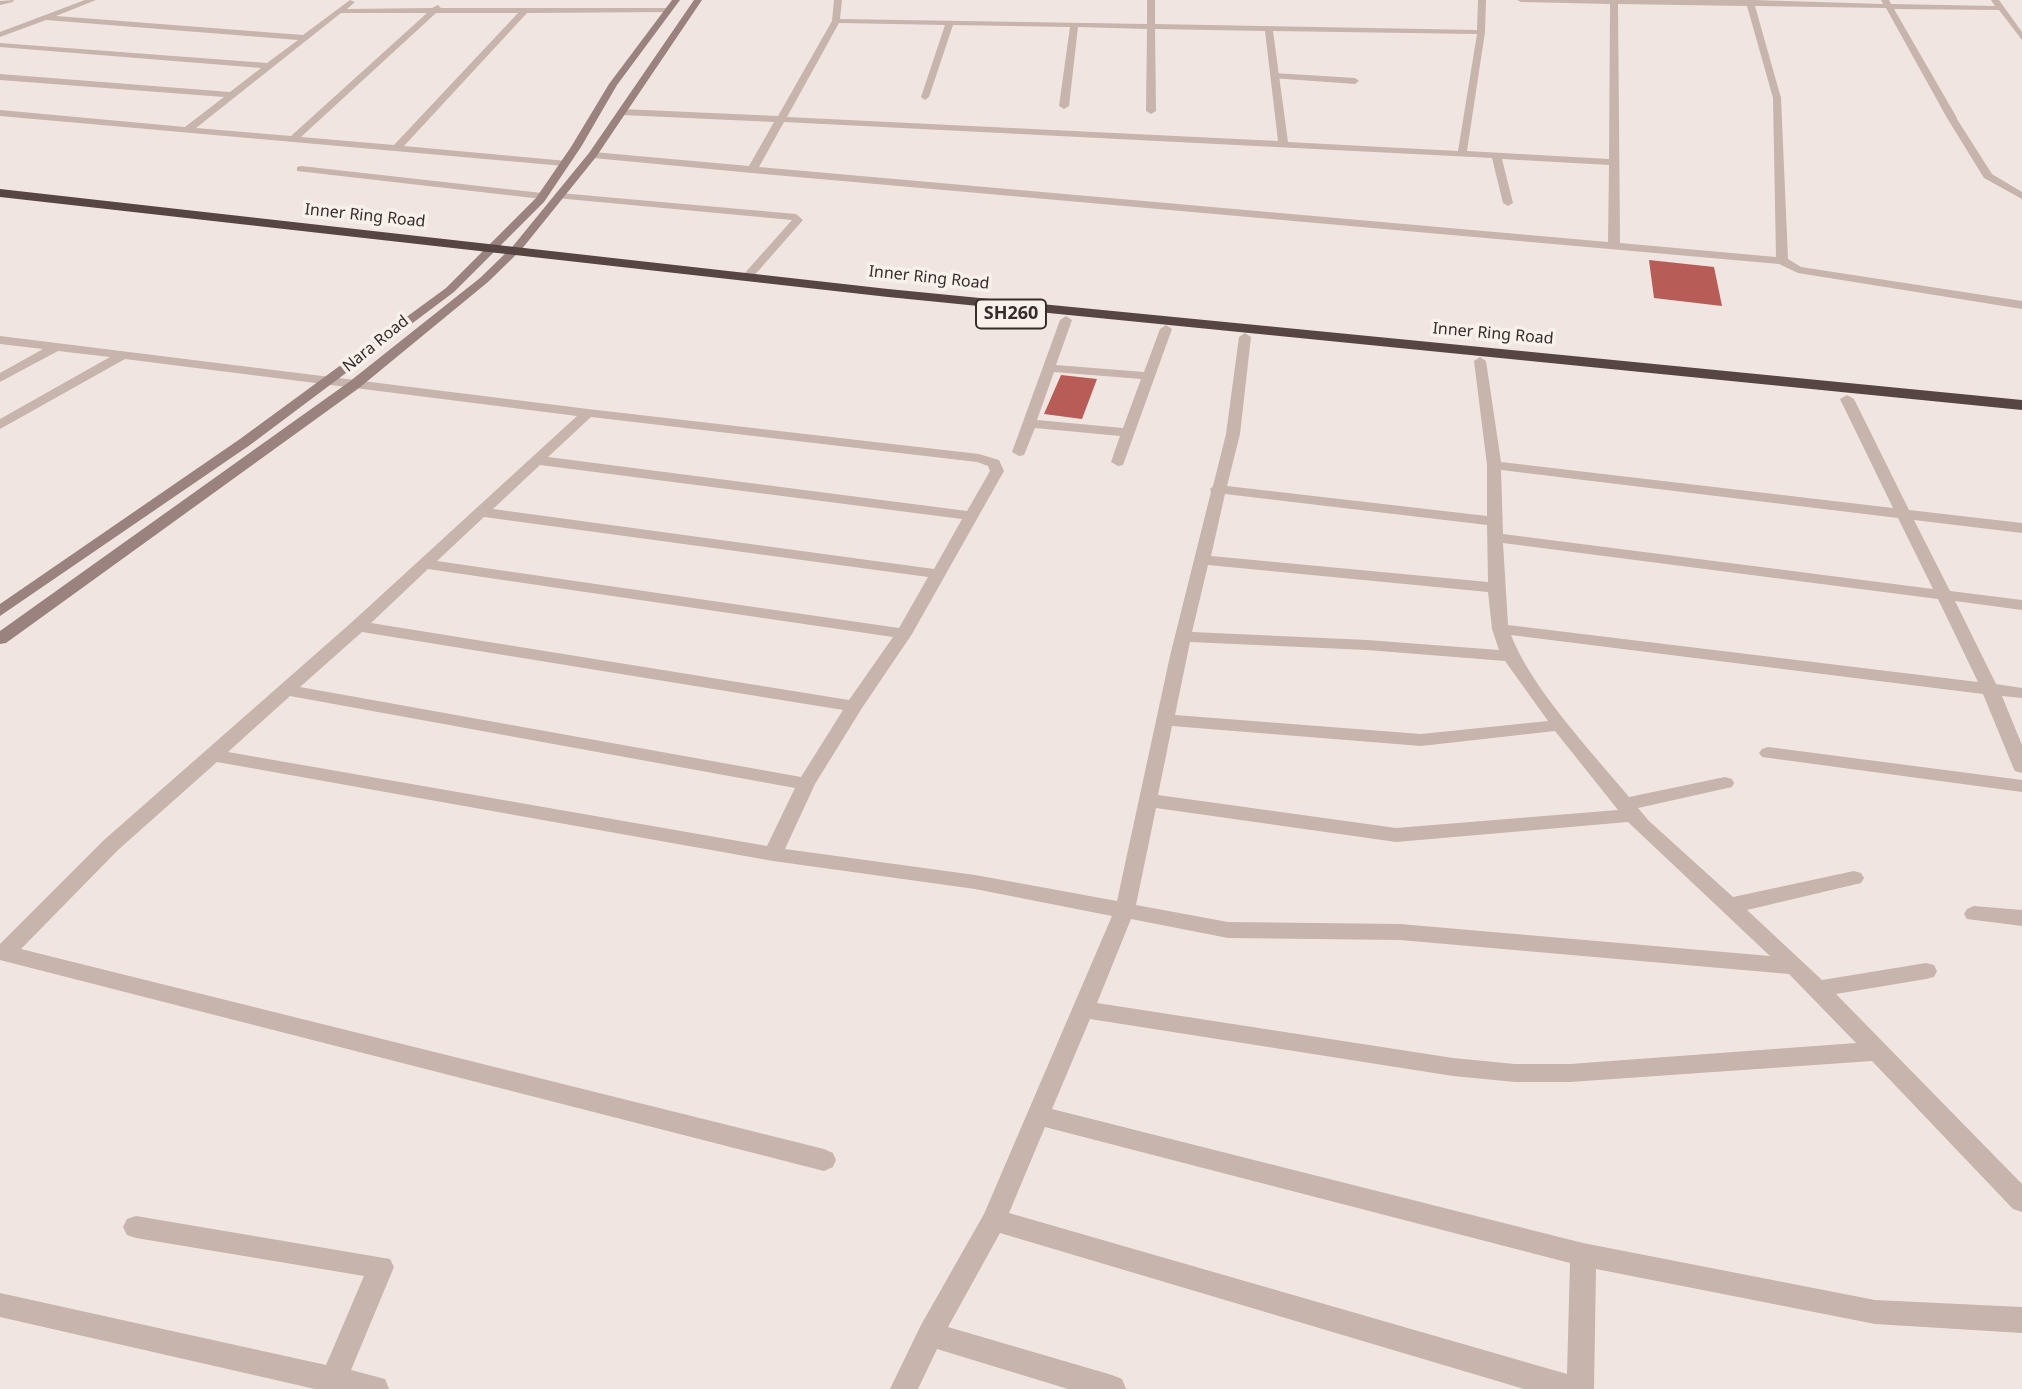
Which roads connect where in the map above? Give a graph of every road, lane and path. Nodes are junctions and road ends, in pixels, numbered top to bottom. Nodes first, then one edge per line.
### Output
1 (10, 0) edge
2 (92, 0) edge
3 (353, 0) edge
4 (446, 0) edge
5 (546, 0) edge
6 (698, 0) edge
7 (838, 0) edge
8 (1152, 0) edge
9 (1482, 0) edge
10 (1521, 0) edge
11 (1994, 0) edge
12 (1614, 1) edge
13 (1750, 2) edge
14 (1887, 3) edge
15 (0, 4) edge
16 (672, 5) edge
17 (2001, 8) junction
18 (435, 10) junction
19 (538, 10) junction
20 (342, 11) junction
21 (524, 11) junction
22 (46, 18) junction
23 (836, 21) junction
24 (950, 23) junction
25 (1074, 26) junction
26 (1152, 27) junction
27 (1269, 29) junction
28 (1481, 32) junction
29 (0, 35) edge
30 (308, 38) junction
31 (2022, 38) edge
32 (0, 45) edge
33 (270, 66) junction
34 (1275, 76) junction
35 (0, 77) edge
36 (1355, 81) dead end
37 (232, 95) junction
38 (925, 97) dead end
39 (1064, 106) dead end
40 (1151, 111) dead end
41 (622, 112) junction
42 (0, 113) edge
43 (782, 120) junction
44 (187, 130) junction
45 (292, 140) junction
46 (1283, 144) junction
47 (395, 150) junction
48 (1462, 154) junction
49 (593, 155) junction
50 (1496, 156) junction
51 (1614, 162) junction
52 (564, 163) junction
53 (301, 169) dead end
54 (752, 170) junction
55 (0, 193) edge
56 (542, 196) junction
57 (560, 196) junction
58 (2022, 196) edge
59 (1508, 203) dead end
60 (0, 206) edge
61 (1614, 246) junction
62 (517, 248) junction
63 (487, 252) junction
64 (505, 260) junction
65 (1782, 261) junction
66 (748, 276) junction
67 (2022, 305) edge
68 (1066, 320) junction
69 (1166, 329) junction
70 (1245, 337) junction
71 (0, 340) edge
72 (56, 347) junction
73 (122, 356) junction
74 (1480, 361) junction
75 (1049, 368) junction
76 (1149, 376) junction
77 (0, 378) edge
78 (328, 381) junction
79 (354, 385) junction
80 (1847, 399) junction
81 (2022, 405) edge
82 (588, 413) junction
83 (2022, 418) edge
84 (1030, 423) junction
85 (0, 425) edge
86 (1129, 433) junction
87 (1019, 452) dead end
88 (536, 460) junction
89 (1118, 462) dead end
90 (1494, 465) junction
91 (1217, 489) junction
92 (480, 512) junction
93 (1906, 514) junction
94 (970, 516) junction
95 (2022, 528) edge
96 (1496, 530) junction
97 (1203, 560) junction
98 (425, 564) junction
99 (939, 575) junction
100 (1496, 588) junction
101 (1942, 595) junction
102 (2022, 605) edge
103 (0, 611) edge
104 (358, 626) junction
105 (1500, 629) junction
106 (904, 634) junction
107 (1183, 637) junction
108 (0, 639) edge
109 (1510, 656) junction
110 (1990, 689) junction
111 (286, 690) junction
112 (2022, 693) edge
113 (854, 706) junction
114 (1164, 720) junction
115 (1560, 725) junction
116 (1768, 753) dead end
117 (213, 755) junction
118 (2022, 767) edge
119 (1725, 783) dead end
120 (806, 785) junction
121 (2022, 786) edge
122 (1146, 800) junction
123 (1630, 810) junction
124 (773, 854) junction
125 (1854, 878) dead end
126 (1730, 906) junction
127 (1125, 910) junction
128 (1974, 914) dead end
129 (2022, 918) edge
130 (1, 954) edge
131 (1794, 966) junction
132 (1926, 971) dead end
133 (1817, 989) junction
134 (1082, 1009) junction
135 (1877, 1051) junction
136 (1038, 1115) junction
137 (824, 1160) dead end
138 (2019, 1195) edge
139 (994, 1220) junction
140 (136, 1227) dead end
141 (1583, 1255) junction
142 (0, 1305) edge
143 (2022, 1320) edge
144 (930, 1334) junction
145 (331, 1384) edge
146 (375, 1389) edge
147 (904, 1389) edge
148 (1112, 1389) edge
149 (1570, 1389) edge
150 (1580, 1389) edge

1 - 15 street
2 - 22 street
3 - 20 street
4 - 18 street
5 - 19 street
6 - 41 main road, Nara Road
7 - 23 street
8 - 26 street
9 - 28 street
10 - 12 street
11 - 17 street
12 - 13 street
12 - 51 street
13 - 14 street
13 - 65 street
14 - 17 street
14 - 58 street
16 - 19 street
16 - 52 main road, Nara Road
17 - 31 street
18 - 20 street
18 - 21 street
18 - 45 street
19 - 21 street
20 - 30 street
21 - 47 street
22 - 29 street
22 - 30 street
23 - 24 street
23 - 43 street
24 - 25 street
24 - 38 street
25 - 26 street
25 - 39 street
26 - 27 street
26 - 40 street
27 - 28 street
27 - 34 street
28 - 48 street
30 - 33 street
32 - 33 street
33 - 37 street
34 - 36 street
34 - 46 street
35 - 37 street
37 - 44 street
41 - 43 street
41 - 49 main road, Nara Road
42 - 44 street
43 - 46 street
43 - 54 street
44 - 45 street
45 - 47 street
46 - 48 street
47 - 52 street
48 - 50 street
49 - 54 street
49 - 57 main road, Nara Road
50 - 51 street
50 - 59 street
51 - 61 street
52 - 56 main road, Nara Road
53 - 56 street
54 - 61 street
55 - 63 highway, Inner Ring Road
56 - 63 main road, Nara Road
57 - 62 main road, Nara Road
57 - 66 street
60 - 63 highway, Inner Ring Road / SH260
61 - 65 street
62 - 63 highway, Inner Ring Road
62 - 64 main road, Nara Road
62 - 66 highway, Inner Ring Road
63 - 64 highway, Inner Ring Road / SH260
63 - 78 main road, Nara Road
64 - 68 highway, Inner Ring Road / SH260
64 - 79 main road, Nara Road
65 - 67 street
66 - 81 highway, Inner Ring Road
68 - 69 highway, Inner Ring Road / SH260
68 - 75 street
69 - 70 highway, Inner Ring Road / SH260
69 - 76 street
70 - 74 highway, Inner Ring Road / SH260
70 - 91 street
71 - 72 street
72 - 73 street
72 - 77 street
73 - 78 street
73 - 85 street
74 - 80 highway, Inner Ring Road / SH260
74 - 90 street
75 - 76 street
75 - 84 street
76 - 86 street
78 - 79 street
78 - 103 main road, Nara Road
79 - 82 street
79 - 108 main road, Nara Road
80 - 83 highway, Inner Ring Road / SH260
80 - 93 street
82 - 88 street
82 - 94 street
84 - 86 street
84 - 87 street
86 - 89 street
88 - 92 street
88 - 94 street
90 - 93 street
90 - 96 street
91 - 96 street
91 - 97 street
92 - 98 street
92 - 99 street
93 - 95 street
93 - 101 street
94 - 99 street
96 - 100 street
96 - 101 street
97 - 100 street
97 - 107 street
98 - 104 street
98 - 106 street
99 - 106 street
100 - 105 street
101 - 102 street
101 - 110 street
104 - 111 street
104 - 113 street
105 - 109 street
105 - 110 street
106 - 113 street
107 - 109 street
107 - 114 street
109 - 115 street
110 - 112 street
110 - 118 street
111 - 117 street
111 - 120 street
113 - 120 street
114 - 115 street
114 - 122 street
115 - 123 street
116 - 121 street
117 - 124 street
117 - 130 street
119 - 123 street
120 - 124 street
122 - 123 street
122 - 127 street
123 - 126 street
124 - 127 street
125 - 126 street
126 - 131 street
127 - 131 street
127 - 134 street
128 - 129 street
130 - 137 street
131 - 133 street
132 - 133 street
133 - 135 street
134 - 135 street
134 - 136 street
135 - 138 street
136 - 139 street
136 - 141 street
139 - 144 street
139 - 149 street
140 - 145 street
141 - 143 street
141 - 150 street
142 - 145 street
144 - 147 street
144 - 148 street
145 - 146 street

